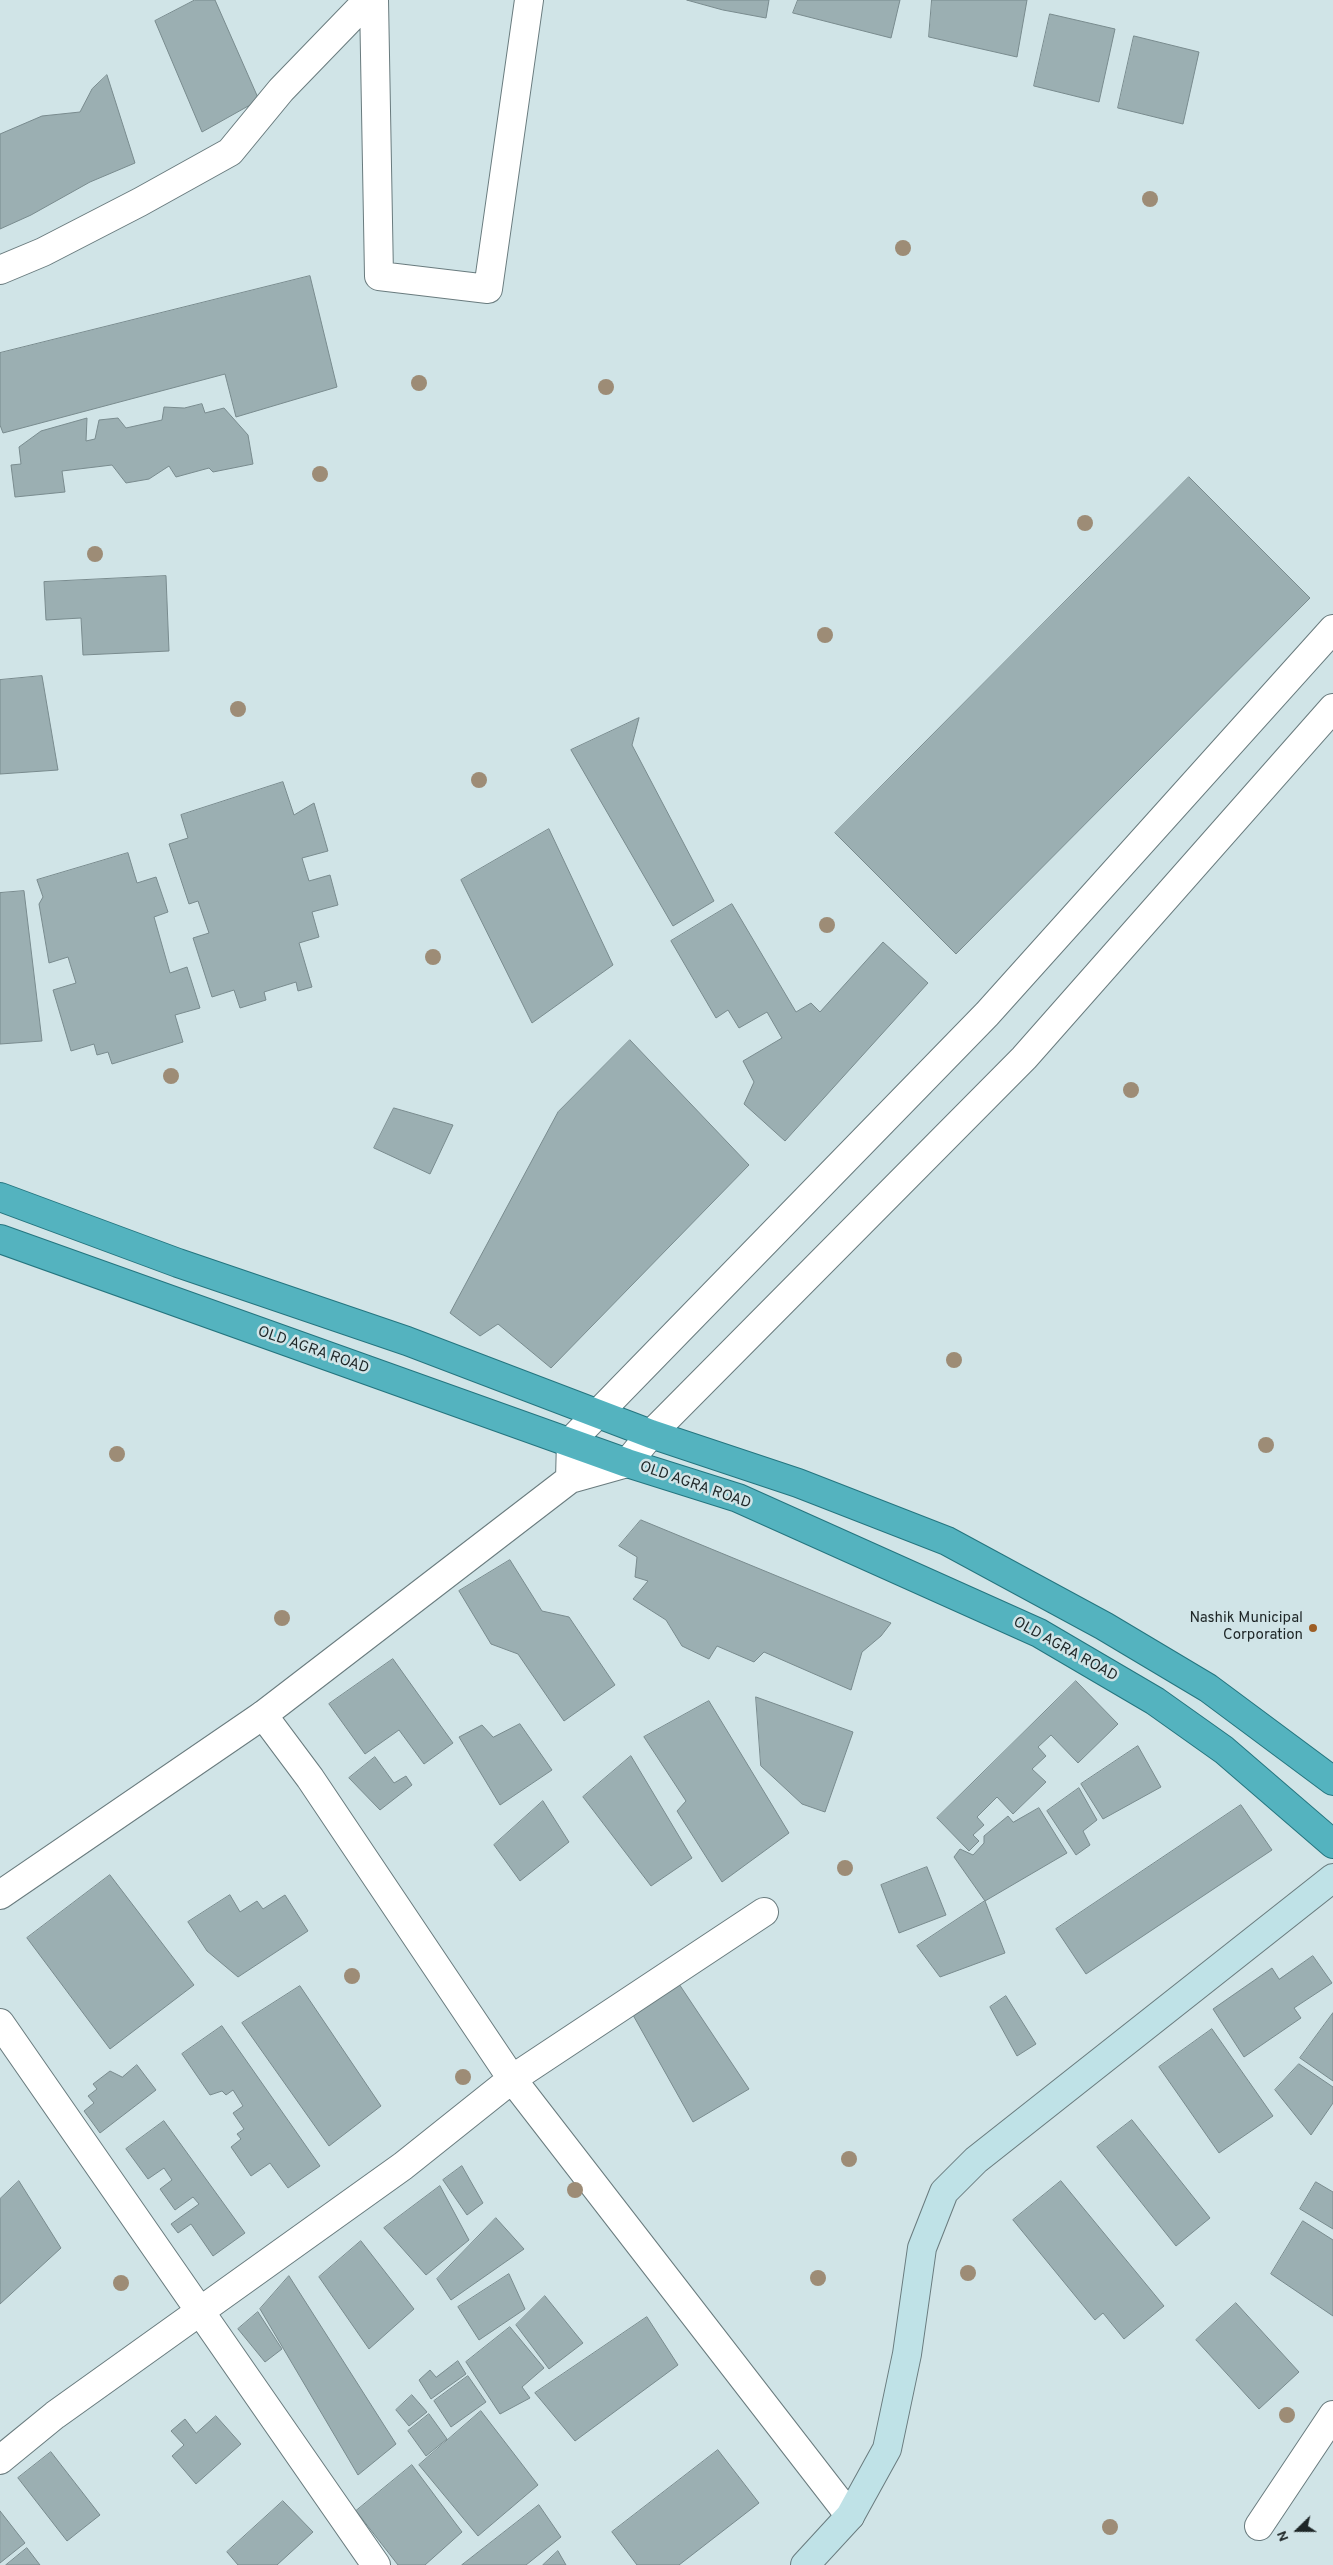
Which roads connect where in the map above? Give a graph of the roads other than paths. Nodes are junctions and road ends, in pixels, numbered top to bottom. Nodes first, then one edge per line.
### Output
1 (368, 0) edge
2 (374, 0) edge
3 (529, 0) edge
4 (0, 270) edge
5 (1333, 628) edge
6 (1333, 708) edge
7 (0, 1197) edge
8 (0, 1239) edge
9 (600, 1413) junction
10 (651, 1434) junction
11 (571, 1441) junction
12 (627, 1463) junction
13 (570, 1479) junction
14 (263, 1715) junction
15 (1333, 1781) edge
16 (1333, 1844) edge
17 (1333, 1878) edge
18 (0, 1895) edge
19 (764, 1912) dead end
20 (0, 2023) edge
21 (512, 2078) junction
22 (199, 2311) junction
23 (1333, 2414) edge
24 (0, 2460) edge
25 (850, 2516) junction
26 (1259, 2526) dead end
27 (376, 2565) edge
28 (805, 2565) edge

1 - 4 street
2 - 3 street
5 - 9 street
6 - 10 street
7 - 9 highway
8 - 11 highway, OLD AGRA ROAD
9 - 10 highway
9 - 11 street
10 - 12 street
10 - 15 highway
11 - 12 highway, OLD AGRA ROAD
11 - 13 street
12 - 13 street
12 - 16 highway, OLD AGRA ROAD
13 - 14 street
14 - 18 street
14 - 21 street
17 - 25 main road
19 - 21 street
20 - 22 street
21 - 22 street
21 - 25 street
22 - 24 street
22 - 27 street
23 - 26 street
25 - 28 main road

